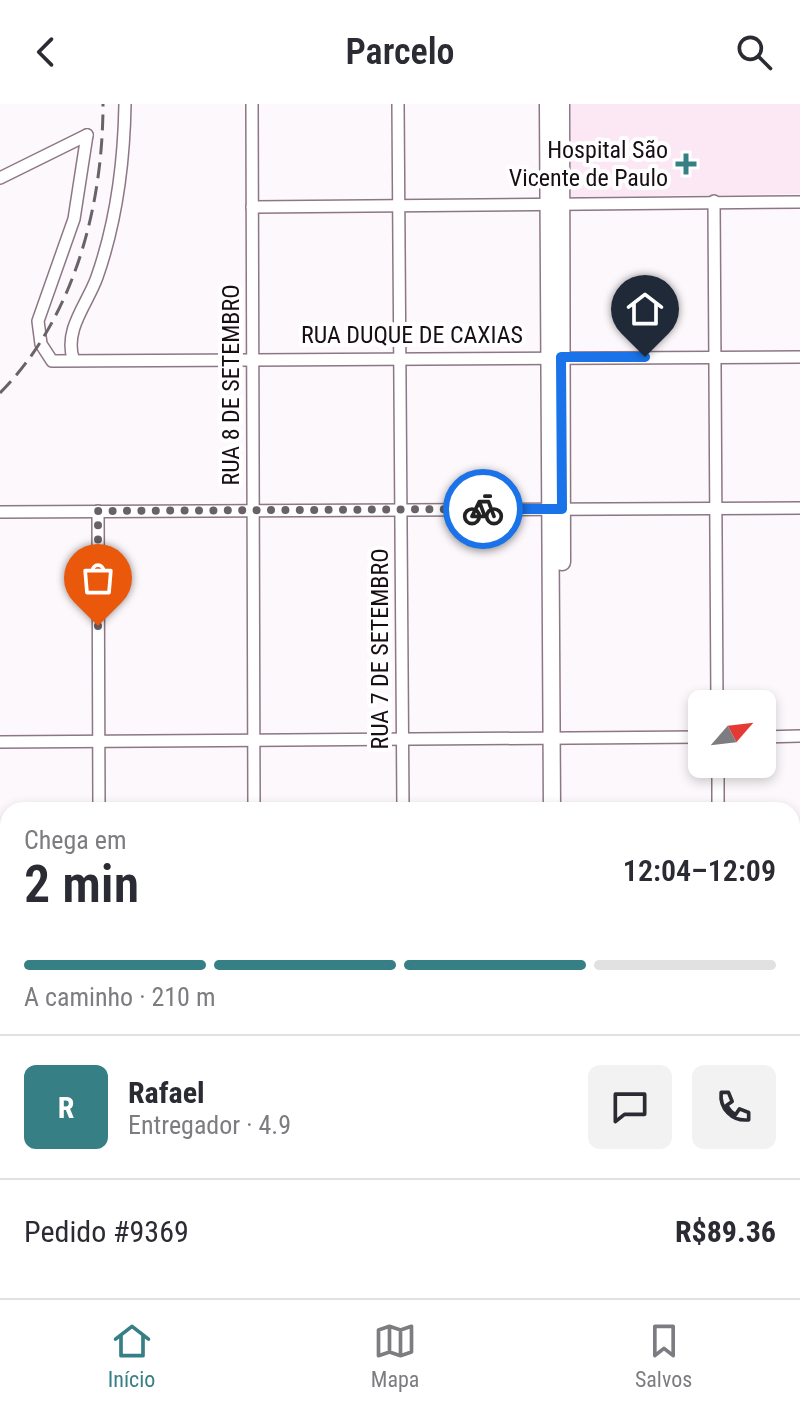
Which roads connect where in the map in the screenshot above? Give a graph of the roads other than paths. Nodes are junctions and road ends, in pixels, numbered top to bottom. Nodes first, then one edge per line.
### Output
1 (125, 104) edge
2 (252, 104) edge
3 (398, 104) edge
4 (548, 104) edge
5 (561, 104) edge
6 (0, 178) edge
7 (714, 201) junction
8 (800, 202) edge
9 (555, 203) junction
10 (399, 205) junction
11 (252, 207) junction
12 (400, 357) junction
13 (555, 357) junction
14 (715, 357) junction
15 (800, 357) edge
16 (73, 358) junction
17 (253, 358) junction
18 (716, 508) junction
19 (800, 508) edge
20 (556, 509) junction
21 (401, 510) junction
22 (98, 511) junction
23 (253, 511) junction
24 (0, 512) edge
25 (717, 690) edge
26 (800, 736) edge
27 (688, 737) edge
28 (776, 737) edge
29 (557, 738) junction
30 (403, 739) junction
31 (253, 741) junction
32 (0, 742) edge
33 (98, 742) junction
34 (718, 778) edge
35 (99, 802) edge
36 (254, 802) edge
37 (403, 802) edge
38 (553, 802) edge
39 (561, 802) edge
40 (718, 802) edge

1 - 16 street
2 - 11 street, RUA 8 DE SETEMBRO
3 - 10 street, RUA 7 DE SETEMBRO
4 - 9 main road
5 - 9 main road
6 - 16 street
7 - 8 street
7 - 9 street
7 - 14 street
9 - 10 street
9 - 13 main road
10 - 11 street
10 - 12 street, RUA 7 DE SETEMBRO
11 - 17 street, RUA 8 DE SETEMBRO
12 - 13 street, RUA DUQUE DE CAXIAS
12 - 17 street, RUA DUQUE DE CAXIAS
12 - 21 street, RUA 7 DE SETEMBRO
13 - 14 street, RUA DUQUE DE CAXIAS
13 - 20 main road
14 - 15 street, RUA DUQUE DE CAXIAS
14 - 18 street
16 - 17 street, RUA DUQUE DE CAXIAS
17 - 23 street, RUA 8 DE SETEMBRO
18 - 19 street
18 - 20 street
18 - 25 street
20 - 21 street
20 - 29 main road
21 - 23 street
21 - 30 street, RUA 7 DE SETEMBRO
22 - 23 street
22 - 24 street
22 - 33 street
23 - 31 street, RUA 8 DE SETEMBRO
26 - 28 street
27 - 29 street
29 - 30 street
29 - 38 main road
29 - 39 main road
30 - 31 street
30 - 37 street, RUA 7 DE SETEMBRO
31 - 33 street
31 - 36 street, RUA 8 DE SETEMBRO
32 - 33 street
33 - 35 street
34 - 40 street

